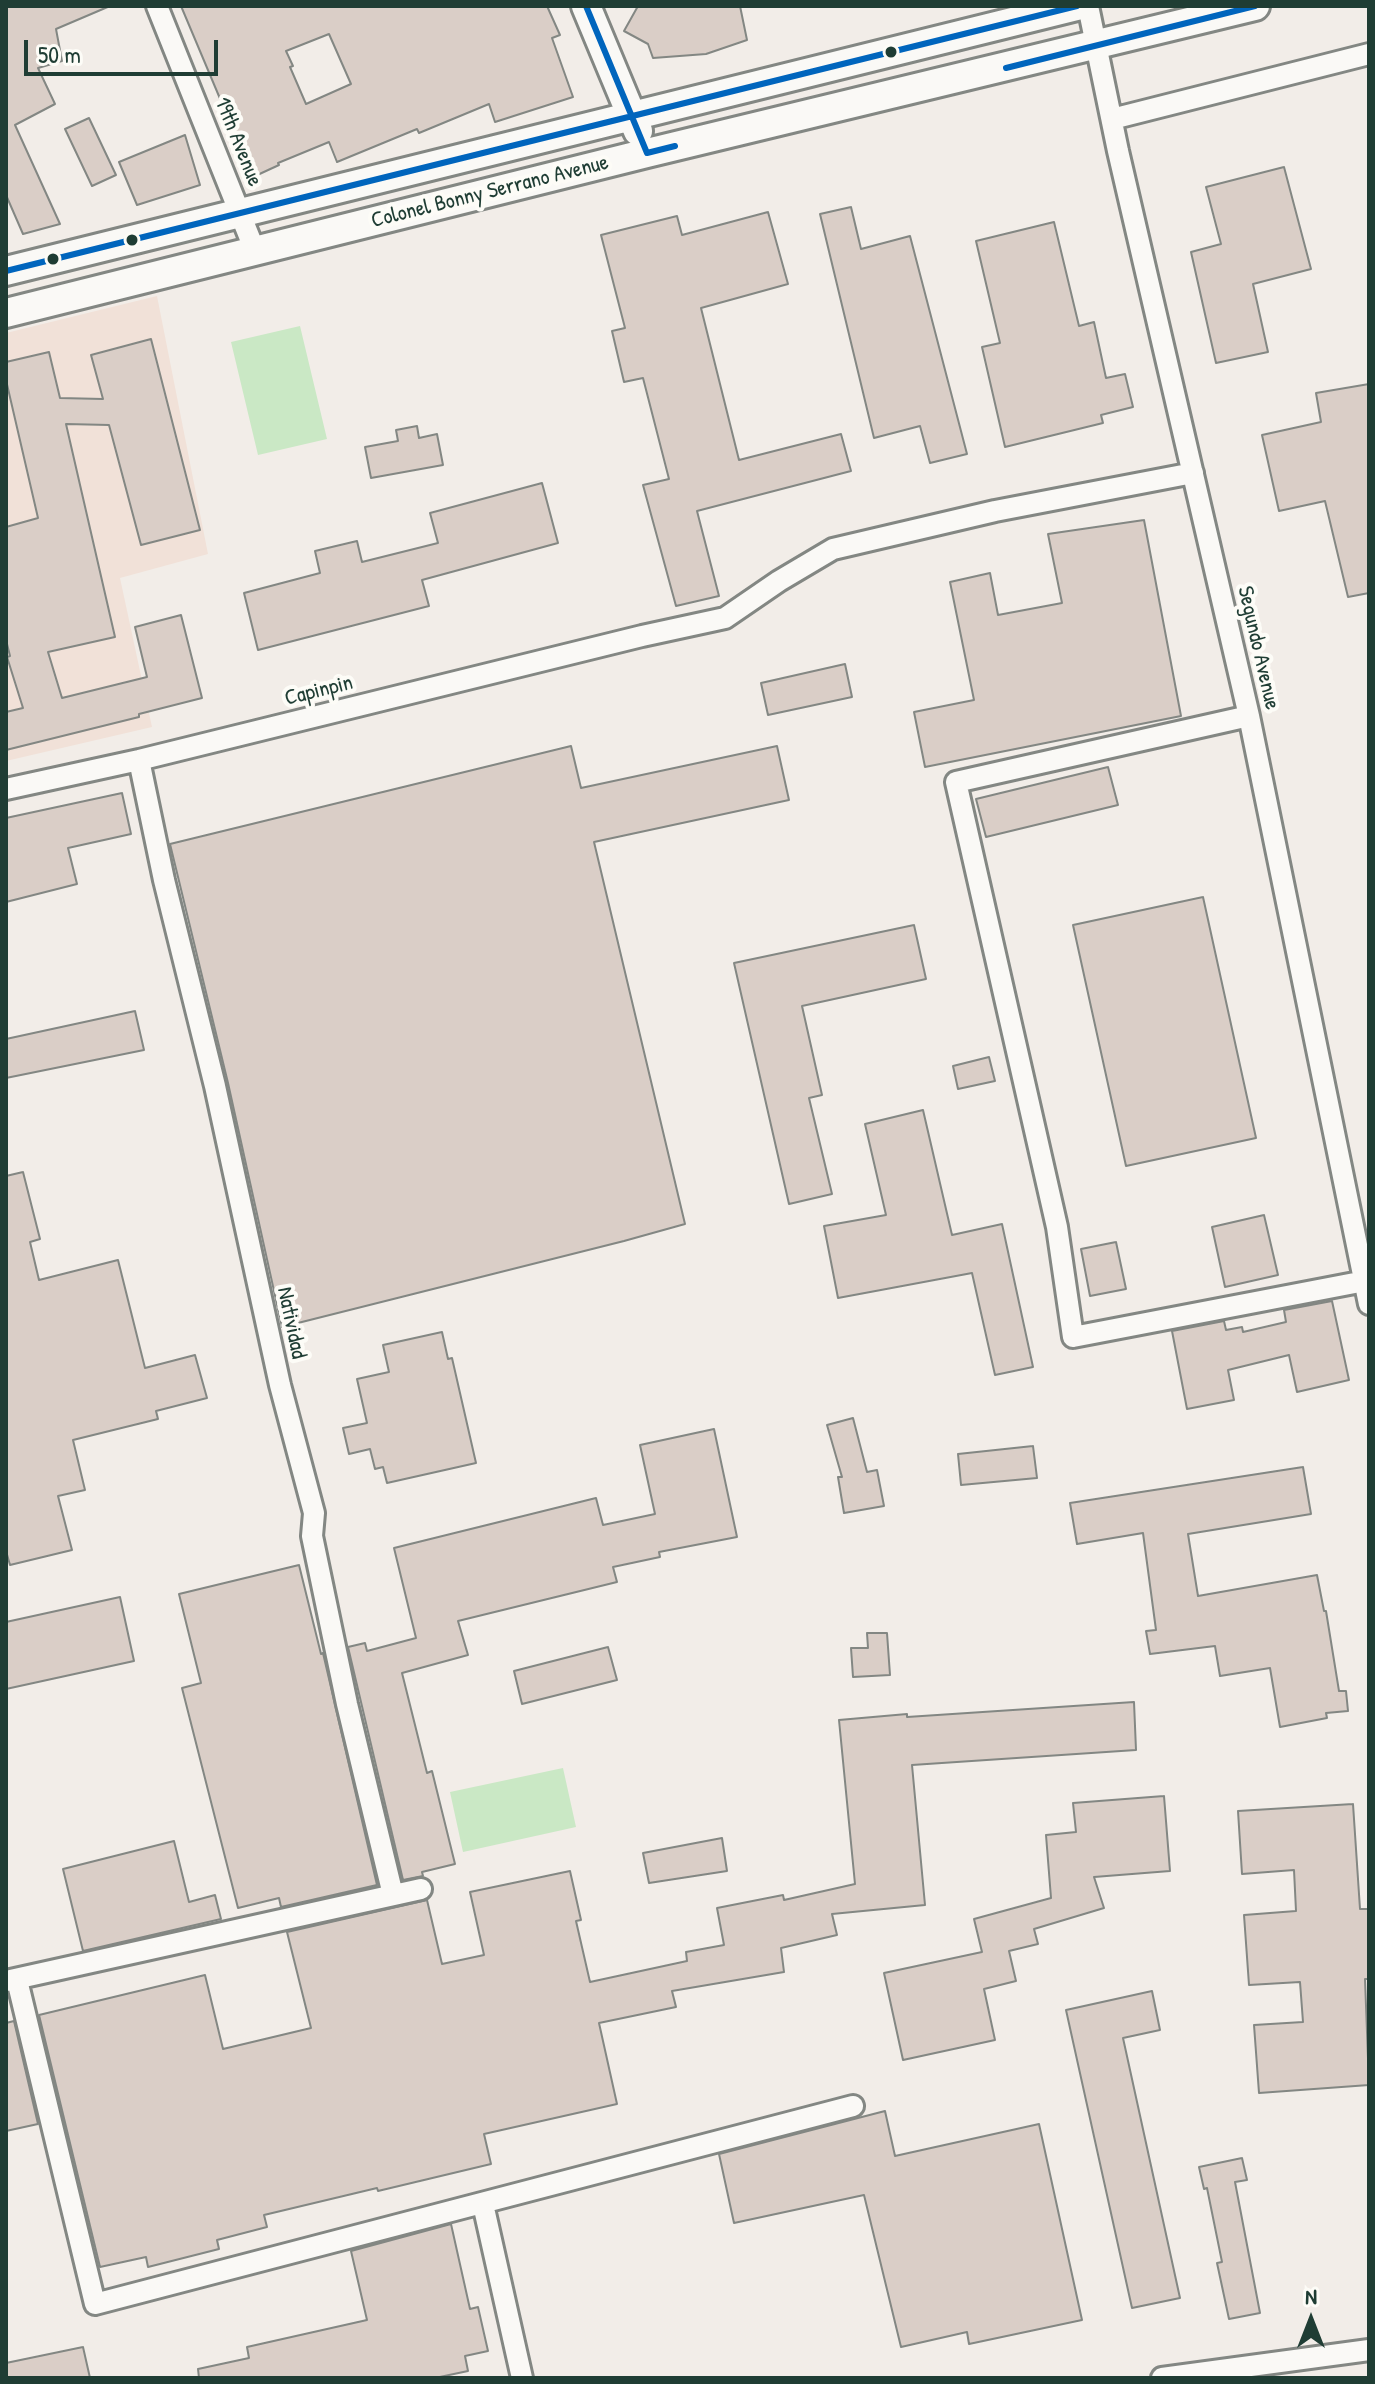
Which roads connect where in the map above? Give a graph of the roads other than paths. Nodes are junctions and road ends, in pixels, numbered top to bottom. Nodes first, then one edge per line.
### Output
1 (157, 6) edge
2 (586, 6) edge
3 (1077, 6) edge
4 (1088, 6) edge
5 (1255, 6) edge
6 (1095, 46) junction
7 (1369, 54) edge
8 (632, 116) junction
9 (1112, 119) junction
10 (647, 153) junction
11 (241, 214) junction
12 (255, 251) junction
13 (6, 271) edge
14 (6, 313) edge
15 (1193, 473) junction
16 (1249, 716) junction
17 (139, 760) junction
18 (6, 789) edge
19 (1365, 1281) junction
20 (1369, 1304) edge
21 (421, 1889) dead end
22 (393, 1895) junction
23 (12, 1980) edge
24 (853, 2106) dead end
25 (483, 2204) junction
26 (1369, 2350) edge
27 (522, 2378) edge
28 (1162, 2378) edge

1 - 11 street, 19th Avenue
2 - 8 main road
3 - 8 main road, Colonel Bonny Serrano Avenue
4 - 6 street, Segundo Avenue
5 - 6 main road, Colonel Bonny Serrano Avenue
6 - 9 street, Segundo Avenue
6 - 10 main road, Colonel Bonny Serrano Avenue
7 - 9 street
8 - 10 main road
8 - 11 main road, Colonel Bonny Serrano Avenue
9 - 15 street, Segundo Avenue
10 - 12 main road, Colonel Bonny Serrano Avenue
11 - 12 street, 19th Avenue
11 - 13 main road, Colonel Bonny Serrano Avenue
12 - 14 main road, Colonel Bonny Serrano Avenue
15 - 16 street, Segundo Avenue
15 - 17 street, Capinpin
16 - 19 street, Segundo Avenue
16 - 19 street
17 - 18 street, Capinpin
17 - 22 street, Natividad
19 - 20 street, Segundo Avenue
21 - 22 street
22 - 23 street
23 - 25 street
24 - 25 street
25 - 27 street
26 - 28 street

